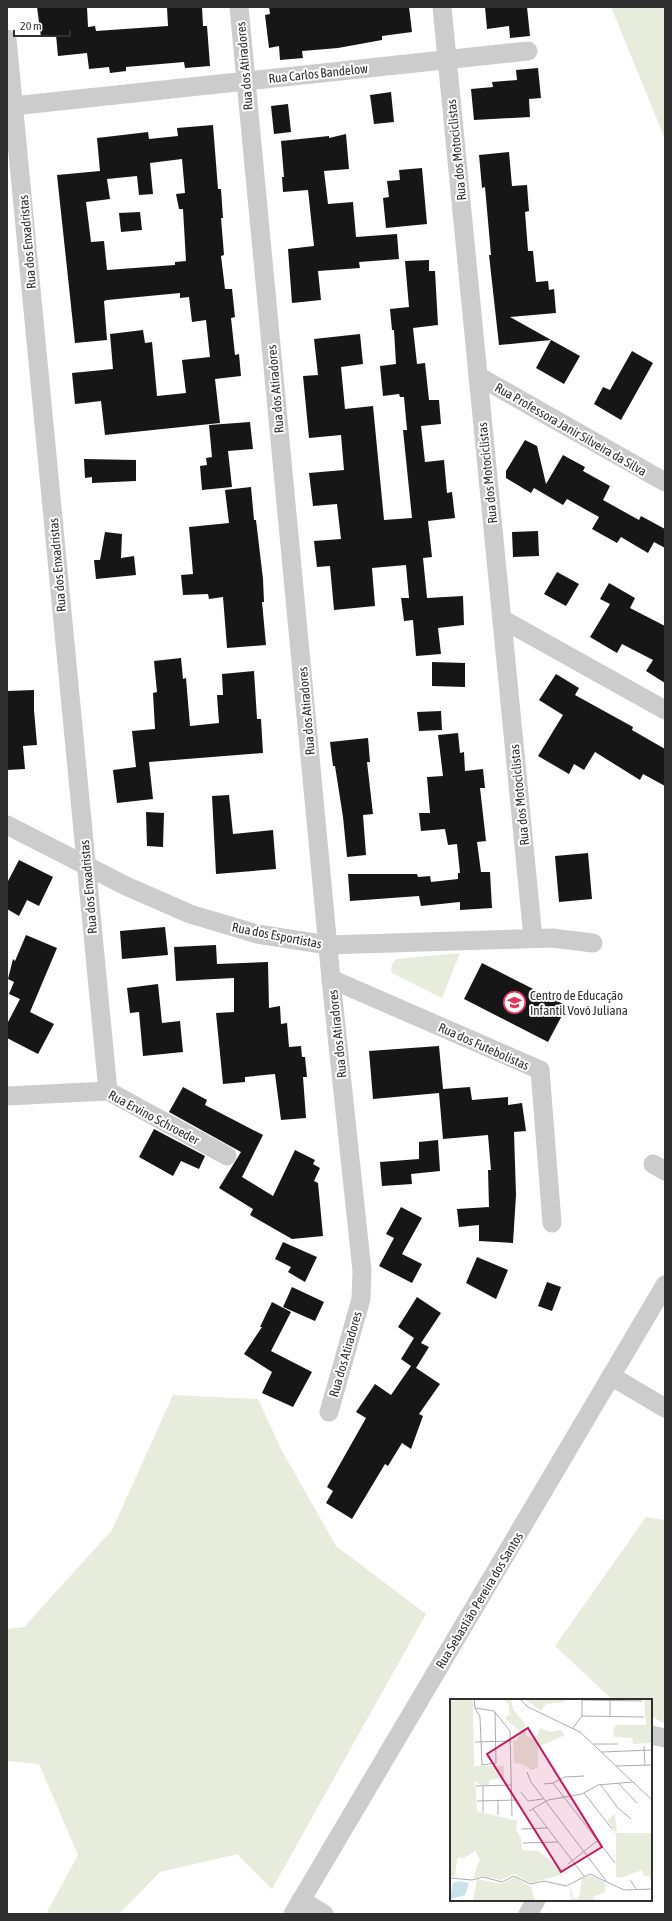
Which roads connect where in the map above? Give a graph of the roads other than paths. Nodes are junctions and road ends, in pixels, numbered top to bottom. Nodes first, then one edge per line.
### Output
1 (239, 7) edge
2 (442, 7) edge
3 (7, 39) edge
4 (528, 51) dead end
5 (447, 60) junction
6 (246, 81) junction
7 (14, 106) junction
8 (478, 376) junction
9 (665, 482) edge
10 (502, 619) junction
11 (665, 710) edge
12 (7, 825) edge
13 (86, 867) junction
14 (533, 938) junction
15 (593, 943) dead end
16 (328, 945) junction
17 (331, 979) junction
18 (108, 1091) junction
19 (7, 1096) edge
20 (227, 1156) dead end
21 (552, 1223) dead end
22 (665, 1285) edge
23 (611, 1376) junction
24 (665, 1408) edge
25 (329, 1412) dead end
26 (652, 1735) edge
27 (665, 1738) edge
28 (535, 1901) edge
29 (297, 1907) edge
30 (324, 1914) edge
31 (528, 1914) edge

1 - 6 street, Rua dos Atiradores
2 - 5 street, Rua dos Motociclistas
3 - 7 street, Rua dos Enxadristas
4 - 5 street, Rua Carlos Bandelow
5 - 6 street, Rua Carlos Bandelow
5 - 8 street, Rua dos Motociclistas
6 - 7 street, Rua Carlos Bandelow
6 - 16 street, Rua dos Atiradores
7 - 13 street, Rua dos Enxadristas
8 - 9 street, Rua Professora Janir Silveira da Silva
8 - 10 street, Rua dos Motociclistas
10 - 11 street
10 - 14 street, Rua dos Motociclistas
12 - 13 street, Rua dos Esportistas
13 - 16 street, Rua dos Esportistas
13 - 18 street, Rua dos Enxadristas
14 - 15 street, Rua dos Esportistas
14 - 16 street, Rua dos Esportistas
16 - 17 street, Rua dos Atiradores
17 - 21 street, Rua dos Futebolistas
17 - 25 street, Rua dos Atiradores
18 - 19 street, Rua Ervino Schroeder
18 - 20 street, Rua Ervino Schroeder
22 - 23 street, Rua Sebastião Pereira dos Santos
23 - 24 street
23 - 29 street, Rua Sebastião Pereira dos Santos
26 - 27 street
28 - 31 street
29 - 30 street

